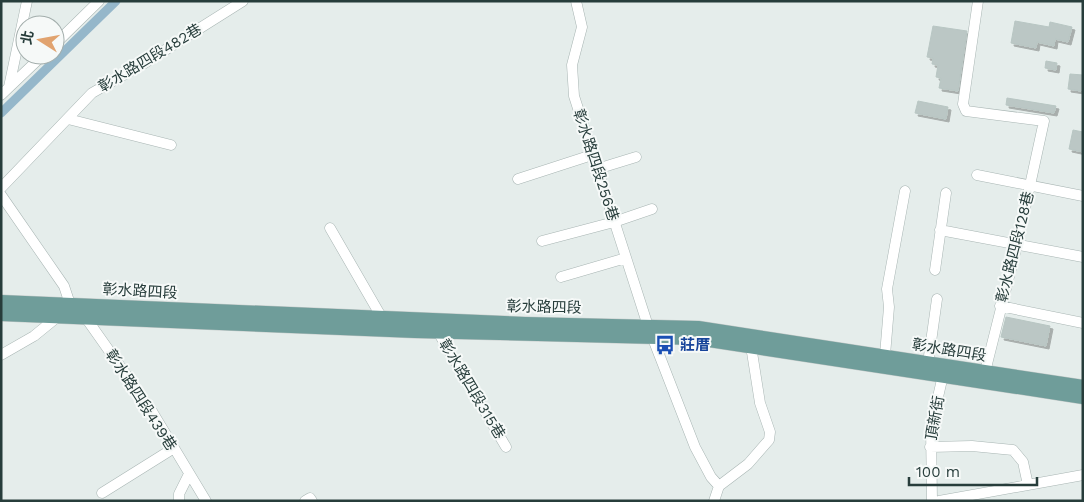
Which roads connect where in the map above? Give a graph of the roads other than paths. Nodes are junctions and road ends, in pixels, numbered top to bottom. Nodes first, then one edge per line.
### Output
1 (27, 1) edge
2 (99, 1) edge
3 (243, 1) edge
4 (576, 1) edge
5 (978, 1) edge
6 (65, 34) edge
7 (33, 65) edge
8 (9, 88) junction
9 (1, 95) edge
10 (68, 119) junction
11 (171, 145) dead end
12 (592, 155) junction
13 (636, 157) dead end
14 (597, 169) junction
15 (977, 175) dead end
16 (518, 179) dead end
17 (1031, 185) junction
18 (1, 188) edge
19 (905, 191) dead end
20 (946, 193) dead end
21 (1, 195) edge
22 (1083, 196) edge
23 (652, 209) dead end
24 (614, 222) junction
25 (330, 228) dead end
26 (940, 230) junction
27 (542, 241) dead end
28 (1017, 245) junction
29 (1083, 257) edge
30 (626, 258) junction
31 (935, 270) dead end
32 (561, 278) dead end
33 (937, 300) dead end
34 (1, 302) edge
35 (70, 304) junction
36 (1000, 306) junction
37 (1, 314) edge
38 (58, 317) junction
39 (86, 318) junction
40 (382, 318) junction
41 (1083, 323) edge
42 (416, 325) junction
43 (650, 331) junction
44 (438, 332) junction
45 (751, 346) junction
46 (885, 355) junction
47 (1, 356) edge
48 (928, 363) junction
49 (944, 371) junction
50 (985, 372) junction
51 (1083, 387) edge
52 (1083, 397) edge
53 (506, 447) dead end
54 (174, 448) junction
55 (930, 448) junction
56 (189, 474) junction
57 (1083, 475) edge
58 (1028, 485) junction
59 (719, 486) junction
60 (102, 493) dead end
61 (179, 501) edge
62 (206, 501) edge
63 (305, 501) edge
64 (312, 501) edge
65 (714, 501) edge
66 (932, 501) edge
67 (940, 501) edge

1 - 8 street
2 - 6 street
3 - 10 street, 彰水路四段482巷
4 - 12 street, 彰水路四段256巷
5 - 17 street, 彰水路四段128巷
7 - 8 street
8 - 9 street
10 - 11 street
10 - 18 street, 彰水路四段482巷
12 - 14 street, 彰水路四段256巷
12 - 16 street
13 - 14 street
14 - 24 street, 彰水路四段256巷
15 - 17 street
17 - 22 street
17 - 28 street, 彰水路四段128巷
19 - 46 street
20 - 26 street
21 - 35 street
23 - 24 street
24 - 27 street
24 - 30 street, 彰水路四段256巷
25 - 40 street
26 - 28 street
26 - 31 street
28 - 29 street
28 - 36 street, 彰水路四段128巷
30 - 32 street
30 - 43 street, 彰水路四段256巷
33 - 48 street
34 - 35 main road, 彰水路四段
35 - 38 street
35 - 39 street, 彰水路四段439巷
35 - 40 main road, 彰水路四段
36 - 41 street
36 - 50 street, 彰水路四段128巷
37 - 38 main road, 彰水路四段
38 - 39 main road, 彰水路四段
38 - 47 street
39 - 42 main road, 彰水路四段
39 - 54 street, 彰水路四段439巷
40 - 42 main road, 彰水路四段
42 - 43 main road, 彰水路四段
42 - 44 main road, 彰水路四段
43 - 44 main road, 彰水路四段
43 - 45 main road, 彰水路四段
43 - 46 main road, 彰水路四段
43 - 59 street, 彰水路四段256巷
44 - 53 street, 彰水路四段315巷
45 - 49 main road, 彰水路四段
45 - 59 street
46 - 48 main road, 彰水路四段
48 - 49 main road, 彰水路四段
49 - 50 main road, 彰水路四段
49 - 52 main road, 彰水路四段
49 - 55 street, 頂新街
50 - 51 main road, 彰水路四段
54 - 56 street, 彰水路四段439巷
54 - 60 street
55 - 58 street
55 - 66 street, 頂新街
56 - 61 street
56 - 62 street, 彰水路四段439巷
57 - 58 street
58 - 67 street
59 - 65 street
63 - 64 street

